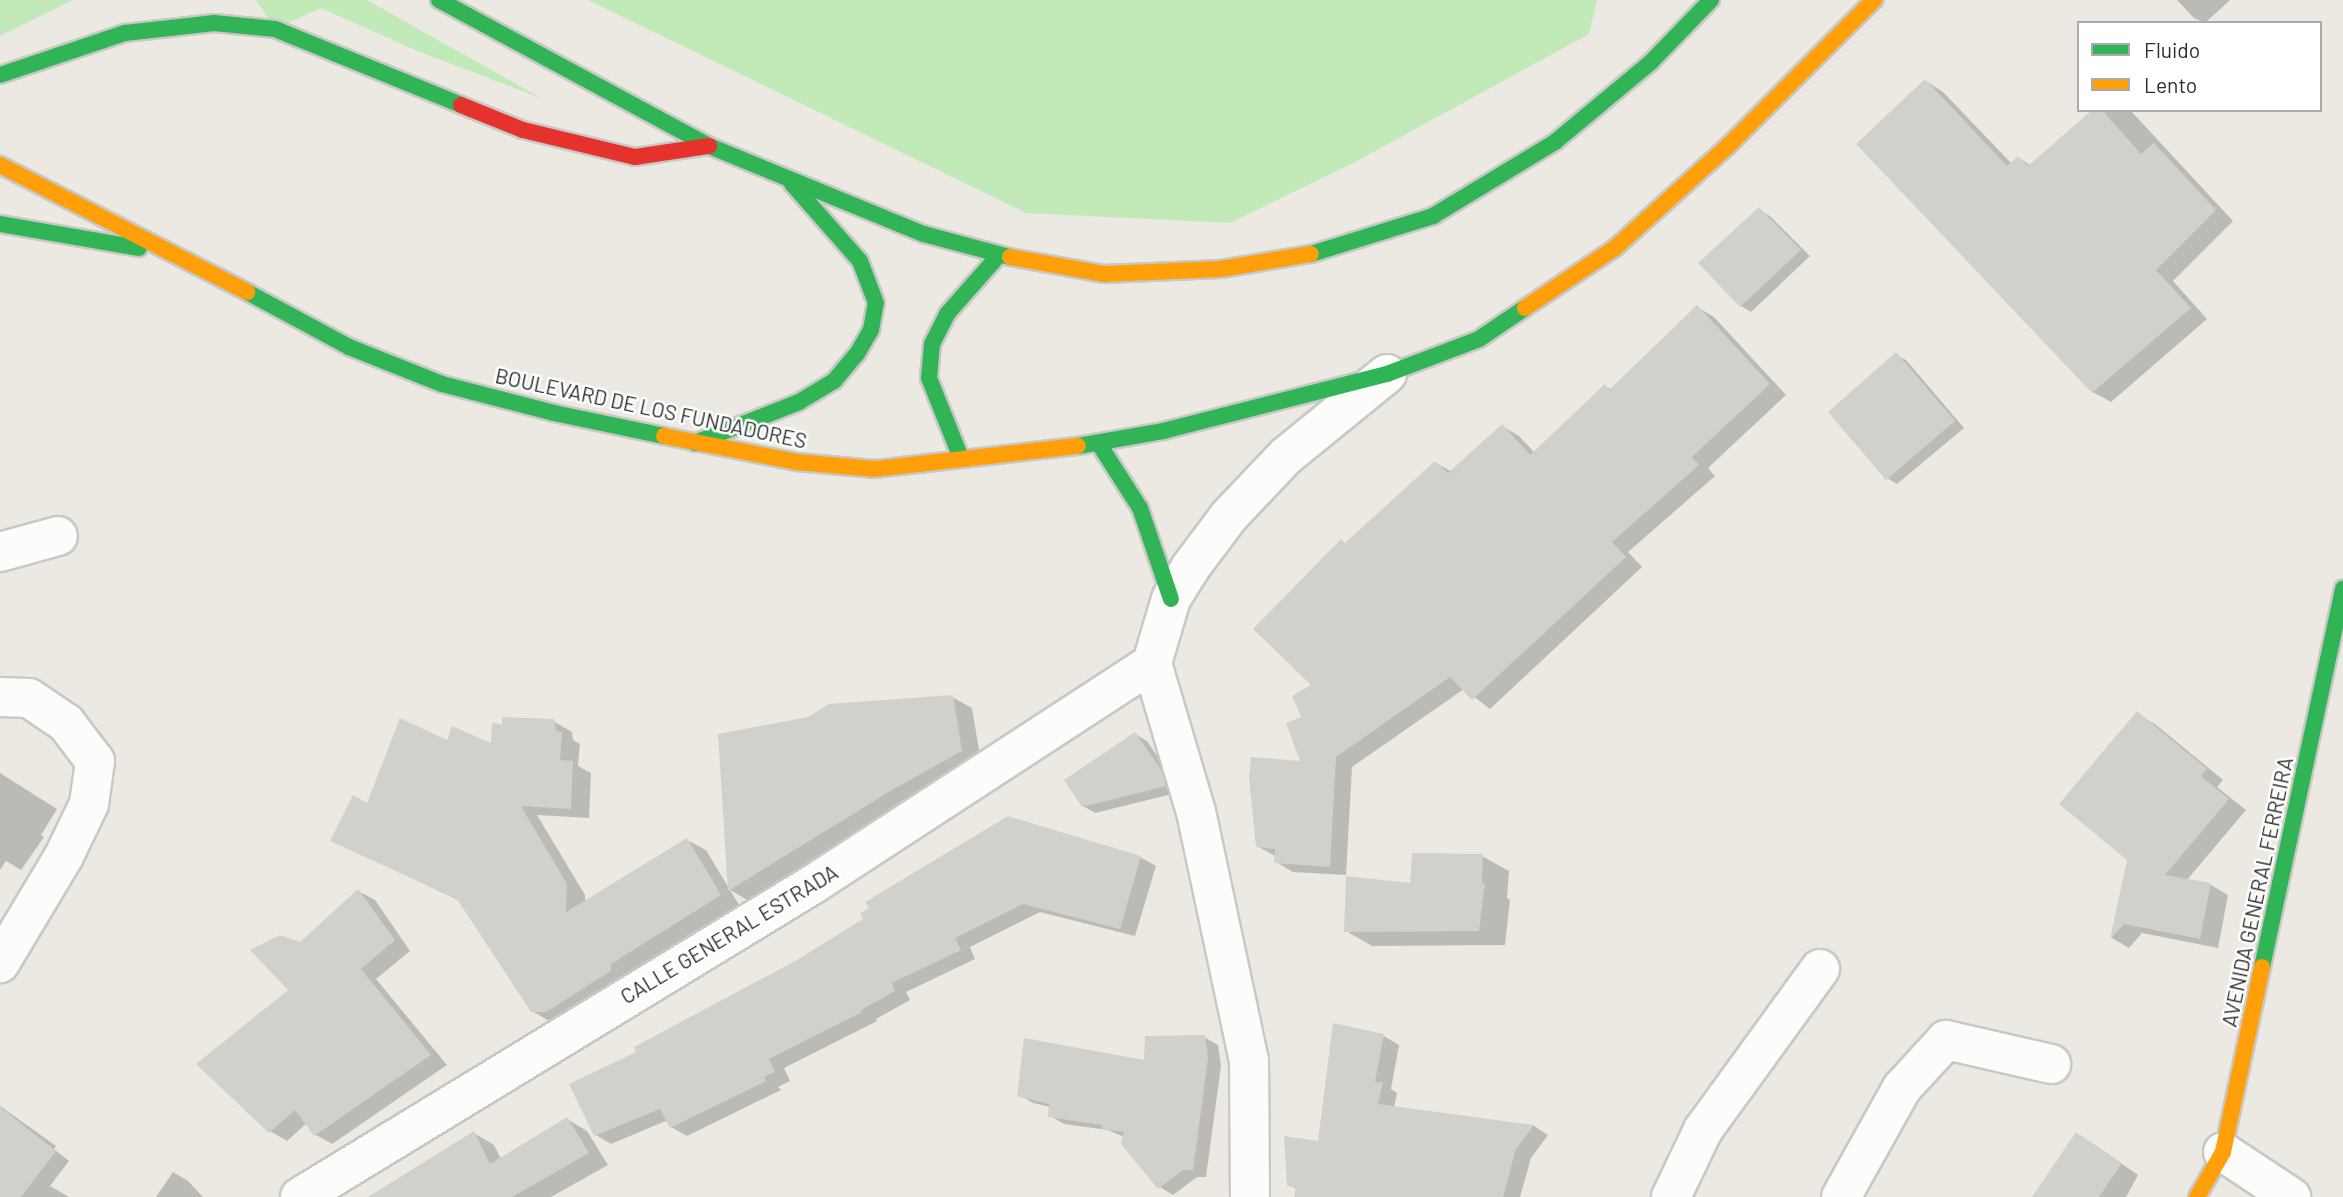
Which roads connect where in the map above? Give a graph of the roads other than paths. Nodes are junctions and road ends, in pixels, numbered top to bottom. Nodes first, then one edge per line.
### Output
1 (439, 0) edge
2 (1712, 0) edge
3 (1874, 0) edge
4 (0, 75) edge
5 (709, 146) junction
6 (0, 165) edge
7 (786, 178) junction
8 (0, 223) edge
9 (179, 255) junction
10 (999, 255) junction
11 (1387, 374) junction
12 (695, 443) junction
13 (1099, 444) junction
14 (961, 458) junction
15 (58, 536) dead end
16 (0, 552) edge
17 (2343, 589) edge
18 (1171, 599) junction
19 (1152, 663) junction
20 (0, 697) edge
21 (0, 962) edge
22 (1821, 969) dead end
23 (2051, 1064) dead end
24 (2224, 1152) junction
25 (300, 1197) edge
26 (1250, 1197) edge
27 (1671, 1197) edge
28 (1841, 1197) edge
29 (2197, 1197) edge
30 (2291, 1197) edge

1 - 5 main road
2 - 10 main road
3 - 11 main road, BOULEVARD DE LOS FUNDADORES
4 - 5 main road
5 - 7 main road
6 - 9 main road, BOULEVARD DE LOS FUNDADORES
7 - 10 main road
7 - 12 main road
8 - 9 main road
9 - 12 main road, BOULEVARD DE LOS FUNDADORES
10 - 14 main road
11 - 13 main road, BOULEVARD DE LOS FUNDADORES
11 - 18 street
12 - 14 main road, BOULEVARD DE LOS FUNDADORES
13 - 14 main road, BOULEVARD DE LOS FUNDADORES
13 - 18 main road
15 - 16 street
17 - 24 main road, AVENIDA GENERAL FERREIRA
18 - 19 street
19 - 25 street, CALLE GENERAL ESTRADA
19 - 26 street
20 - 21 street
22 - 27 street
23 - 28 street
24 - 29 main road, AVENIDA GENERAL FERREIRA
24 - 30 street

